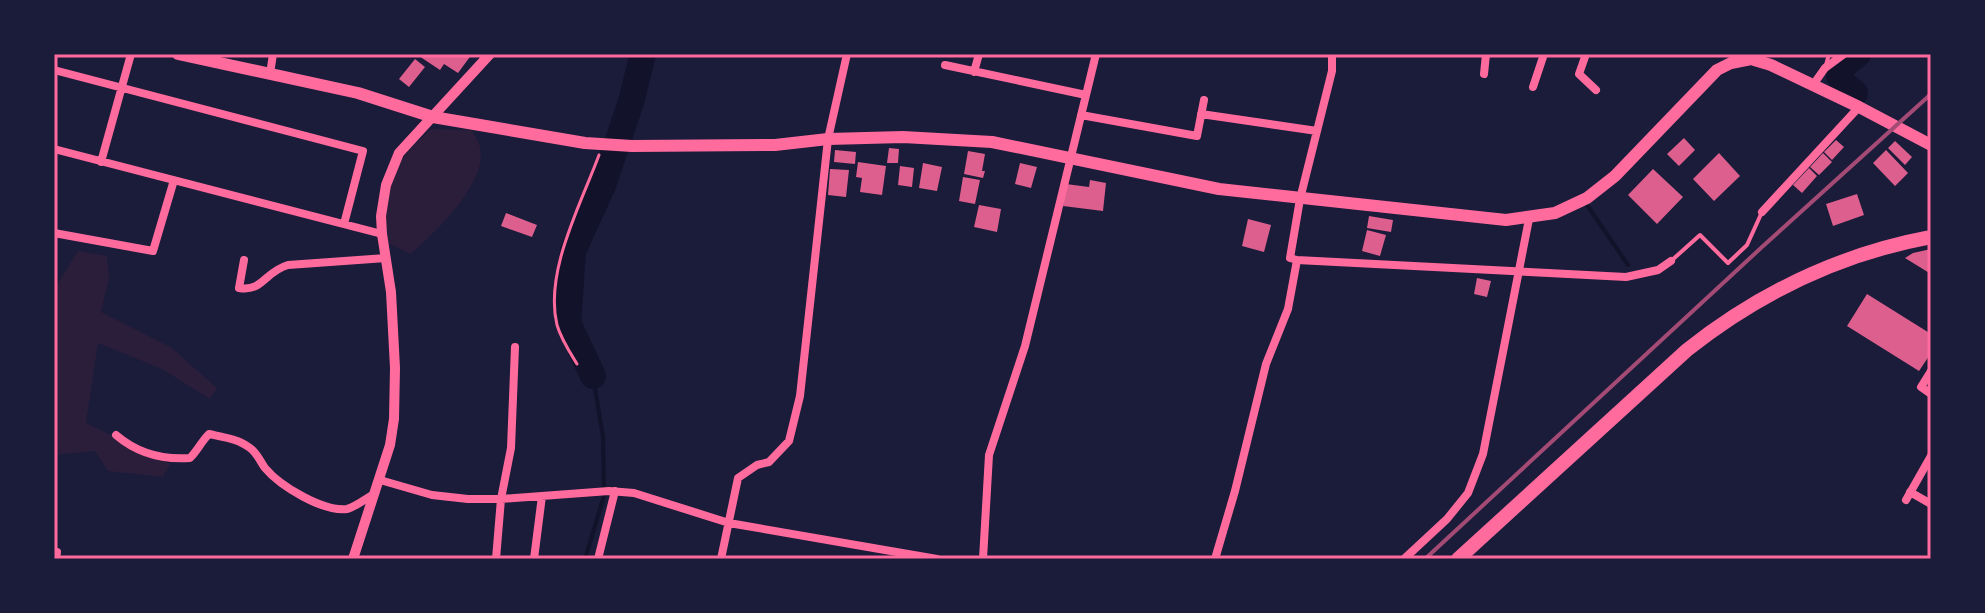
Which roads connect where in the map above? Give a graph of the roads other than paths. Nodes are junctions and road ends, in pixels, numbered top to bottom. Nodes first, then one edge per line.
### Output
1 (131, 54) edge
2 (178, 54) edge
3 (273, 54) edge
4 (490, 54) edge
5 (847, 54) edge
6 (979, 54) edge
7 (1096, 54) edge
8 (1332, 54) edge
9 (1486, 54) edge
10 (1544, 54) edge
11 (1586, 54) edge
12 (1829, 54) edge
13 (1844, 54) edge
14 (1727, 58) edge
15 (945, 65) dead end
16 (1825, 68) junction
17 (54, 70) edge
18 (974, 72) junction
19 (270, 74) junction
20 (1484, 74) dead end
21 (1813, 85) junction
22 (1533, 87) dead end
23 (121, 89) junction
24 (1596, 90) dead end
25 (1086, 95) junction
26 (1204, 100) dead end
27 (1859, 107) junction
28 (1201, 114) junction
29 (1081, 115) junction
30 (433, 117) junction
31 (1317, 131) junction
32 (828, 139) junction
33 (1931, 145) edge
34 (54, 149) edge
35 (1071, 157) junction
36 (101, 162) junction
37 (174, 180) junction
38 (1300, 199) junction
39 (1762, 212) joint
40 (1529, 219) junction
41 (344, 224) junction
42 (54, 233) edge
43 (382, 234) junction
44 (1931, 237) edge
45 (386, 258) junction
46 (244, 260) dead end
47 (1297, 260) junction
48 (1671, 261) joint
49 (1520, 272) junction
50 (515, 347) dead end
51 (1931, 371) edge
52 (1931, 394) edge
53 (116, 435) dead end
54 (1931, 456) edge
55 (380, 480) junction
56 (612, 491) junction
57 (375, 493) junction
58 (542, 496) junction
59 (501, 499) junction
60 (1931, 504) edge
61 (729, 523) junction
62 (353, 559) edge
63 (496, 559) edge
64 (534, 559) edge
65 (598, 559) edge
66 (721, 559) edge
67 (937, 559) edge
68 (983, 559) edge
69 (1215, 559) edge
70 (1404, 559) edge
71 (1458, 559) edge

1 - 23 street
2 - 19 main road
3 - 19 street
4 - 30 street
5 - 32 street
6 - 18 street
7 - 25 street
8 - 31 street
9 - 20 street
10 - 22 street
11 - 24 street
12 - 16 lane
13 - 16 street
14 - 21 main road
14 - 40 main road
15 - 18 street
16 - 21 street
17 - 23 street
18 - 25 street
19 - 30 main road
21 - 27 main road
23 - 36 street
23 - 41 street
25 - 29 street
26 - 28 street
27 - 33 main road
27 - 39 street
28 - 29 street
28 - 31 street
29 - 35 street
30 - 32 main road
30 - 43 street
31 - 38 street
32 - 35 main road
32 - 61 street
34 - 36 street
35 - 38 main road
35 - 68 street
36 - 37 street
37 - 41 street
37 - 42 street
38 - 40 main road
38 - 47 street
39 - 48 lane
40 - 49 street
41 - 43 street
43 - 45 street
44 - 71 highway
45 - 46 street
45 - 55 street
47 - 49 street
47 - 69 street
48 - 49 street
49 - 70 street
50 - 59 street
51 - 52 street
53 - 57 street
54 - 60 street
55 - 57 street
55 - 59 street
56 - 58 street
56 - 61 street
56 - 65 street
57 - 62 street
58 - 59 street
58 - 64 street
59 - 63 street
61 - 66 street
61 - 67 street

